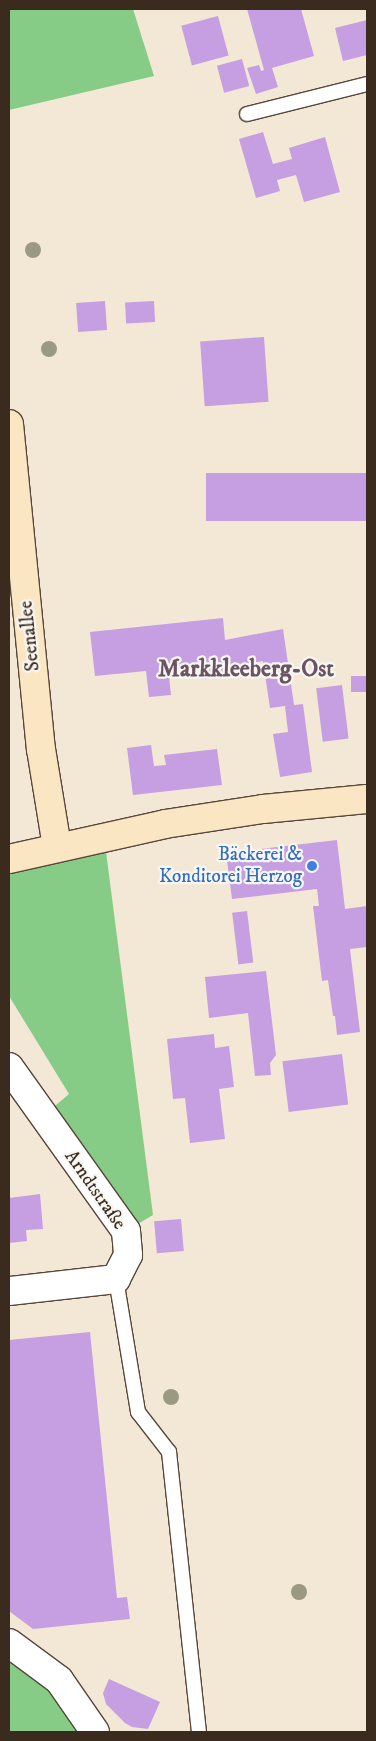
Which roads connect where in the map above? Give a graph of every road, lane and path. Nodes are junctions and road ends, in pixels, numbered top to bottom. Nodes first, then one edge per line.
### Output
1 (367, 84) edge
2 (247, 114) dead end
3 (9, 424) edge
4 (367, 799) edge
5 (57, 847) junction
6 (9, 858) edge
7 (9, 1067) edge
8 (116, 1279) junction
9 (9, 1291) edge
10 (9, 1643) edge
11 (95, 1732) edge
12 (199, 1732) edge

1 - 2 lane
3 - 5 main road, Seenallee
4 - 5 main road
5 - 6 main road
7 - 8 street, Arndtstraße
8 - 9 street
8 - 12 lane
10 - 11 street

